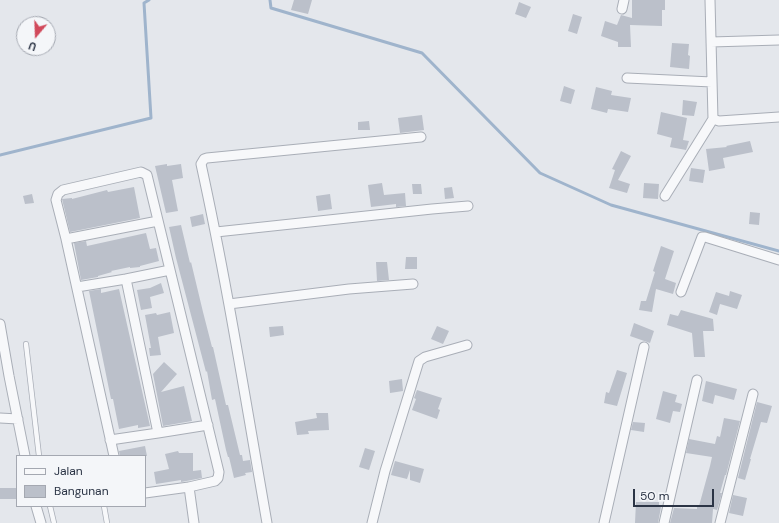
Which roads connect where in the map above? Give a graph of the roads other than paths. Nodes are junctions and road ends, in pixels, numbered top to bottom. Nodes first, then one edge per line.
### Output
1 (710, 0) edge
2 (779, 40) edge
3 (712, 42) junction
4 (627, 78) dead end
5 (712, 82) junction
6 (779, 117) edge
7 (713, 119) junction
8 (421, 137) dead end
9 (665, 196) dead end
10 (468, 206) dead end
11 (158, 221) junction
12 (216, 232) junction
13 (66, 239) junction
14 (779, 260) edge
15 (170, 270) junction
16 (126, 279) junction
17 (413, 284) dead end
18 (77, 287) junction
19 (681, 292) dead end
20 (229, 304) junction
21 (0, 324) edge
22 (26, 344) dead end
23 (468, 345) dead end
24 (644, 347) dead end
25 (4, 376) edge
26 (697, 380) dead end
27 (752, 394) dead end
28 (0, 418) edge
29 (18, 419) junction
30 (208, 425) junction
31 (158, 433) junction
32 (110, 440) junction
33 (25, 455) edge
34 (39, 455) edge
35 (114, 455) edge
36 (189, 487) junction
37 (146, 493) edge
38 (36, 507) edge
39 (50, 507) edge
40 (104, 507) edge
41 (41, 523) edge
42 (54, 523) edge
43 (107, 523) edge
44 (194, 523) edge
45 (268, 523) edge
46 (372, 523) edge
47 (604, 523) edge
48 (664, 523) edge
49 (720, 523) edge

1 - 3 street
2 - 3 street
3 - 5 street
4 - 5 street
5 - 7 street
6 - 7 street
7 - 9 street
8 - 12 street
10 - 12 street
11 - 13 street
11 - 13 street
11 - 15 street
12 - 20 street
13 - 18 street
14 - 19 street
15 - 16 street
15 - 30 street
16 - 18 street
16 - 31 street
17 - 20 street
18 - 32 street
20 - 45 street
21 - 25 street
22 - 34 lane
23 - 46 street
24 - 47 street
25 - 29 street
26 - 48 street
27 - 49 street
28 - 29 street
29 - 33 street
30 - 31 street
30 - 36 street
31 - 32 street
32 - 35 street
36 - 37 street
36 - 44 street
38 - 41 street
39 - 42 lane
40 - 43 lane

